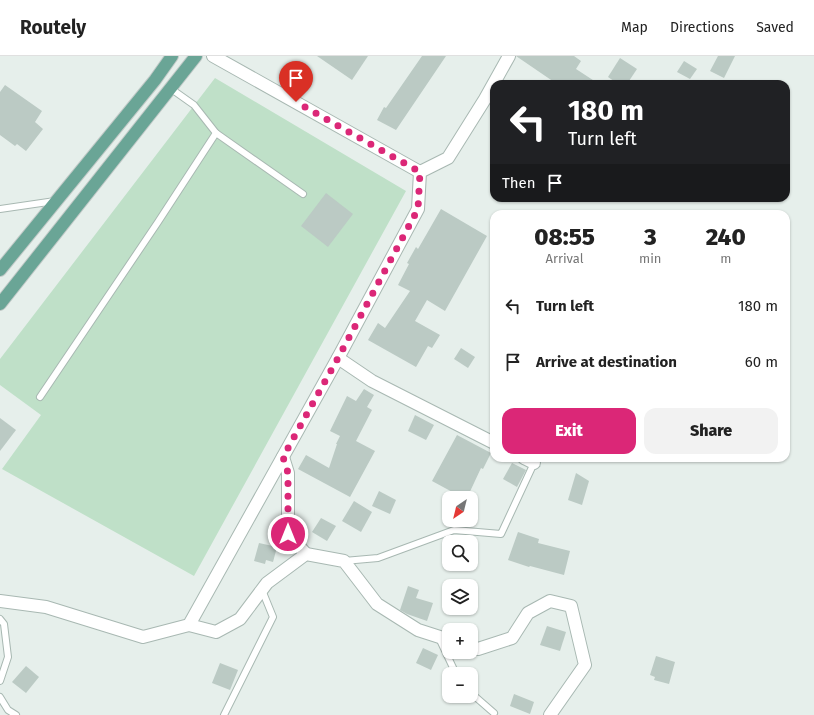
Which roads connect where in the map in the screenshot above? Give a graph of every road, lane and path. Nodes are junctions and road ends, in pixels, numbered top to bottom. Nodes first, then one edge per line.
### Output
1 (172, 56) edge
2 (196, 56) edge
3 (213, 56) edge
4 (509, 56) edge
5 (496, 80) edge
6 (170, 88) junction
7 (490, 90) edge
8 (216, 133) junction
9 (86, 165) junction
10 (420, 172) junction
11 (101, 176) junction
12 (303, 194) dead end
13 (56, 201) junction
14 (0, 209) edge
15 (0, 270) edge
16 (0, 304) edge
17 (338, 358) junction
18 (40, 397) dead end
19 (490, 441) edge
20 (283, 457) junction
21 (529, 462) edge
22 (306, 554) junction
23 (344, 561) junction
24 (262, 590) junction
25 (0, 601) edge
26 (0, 619) edge
27 (189, 625) junction
28 (442, 637) edge
29 (478, 649) edge
30 (0, 682) edge
31 (0, 697) edge
32 (478, 699) edge
33 (494, 713) dead end
34 (16, 715) edge
35 (224, 715) edge
36 (550, 715) edge

1 - 9 main road
2 - 6 main road
3 - 10 street
4 - 5 street
6 - 8 lane
6 - 11 main road
7 - 10 street
8 - 12 lane
8 - 18 lane
9 - 11 main road
9 - 13 main road
10 - 17 street
11 - 16 main road
13 - 14 lane
13 - 15 main road
17 - 19 street
17 - 20 street
20 - 22 street
20 - 27 street
21 - 23 lane
22 - 23 street
22 - 24 street
23 - 28 street
24 - 27 street
24 - 35 lane
25 - 27 street
26 - 30 lane
29 - 36 street
31 - 34 lane
32 - 33 lane

